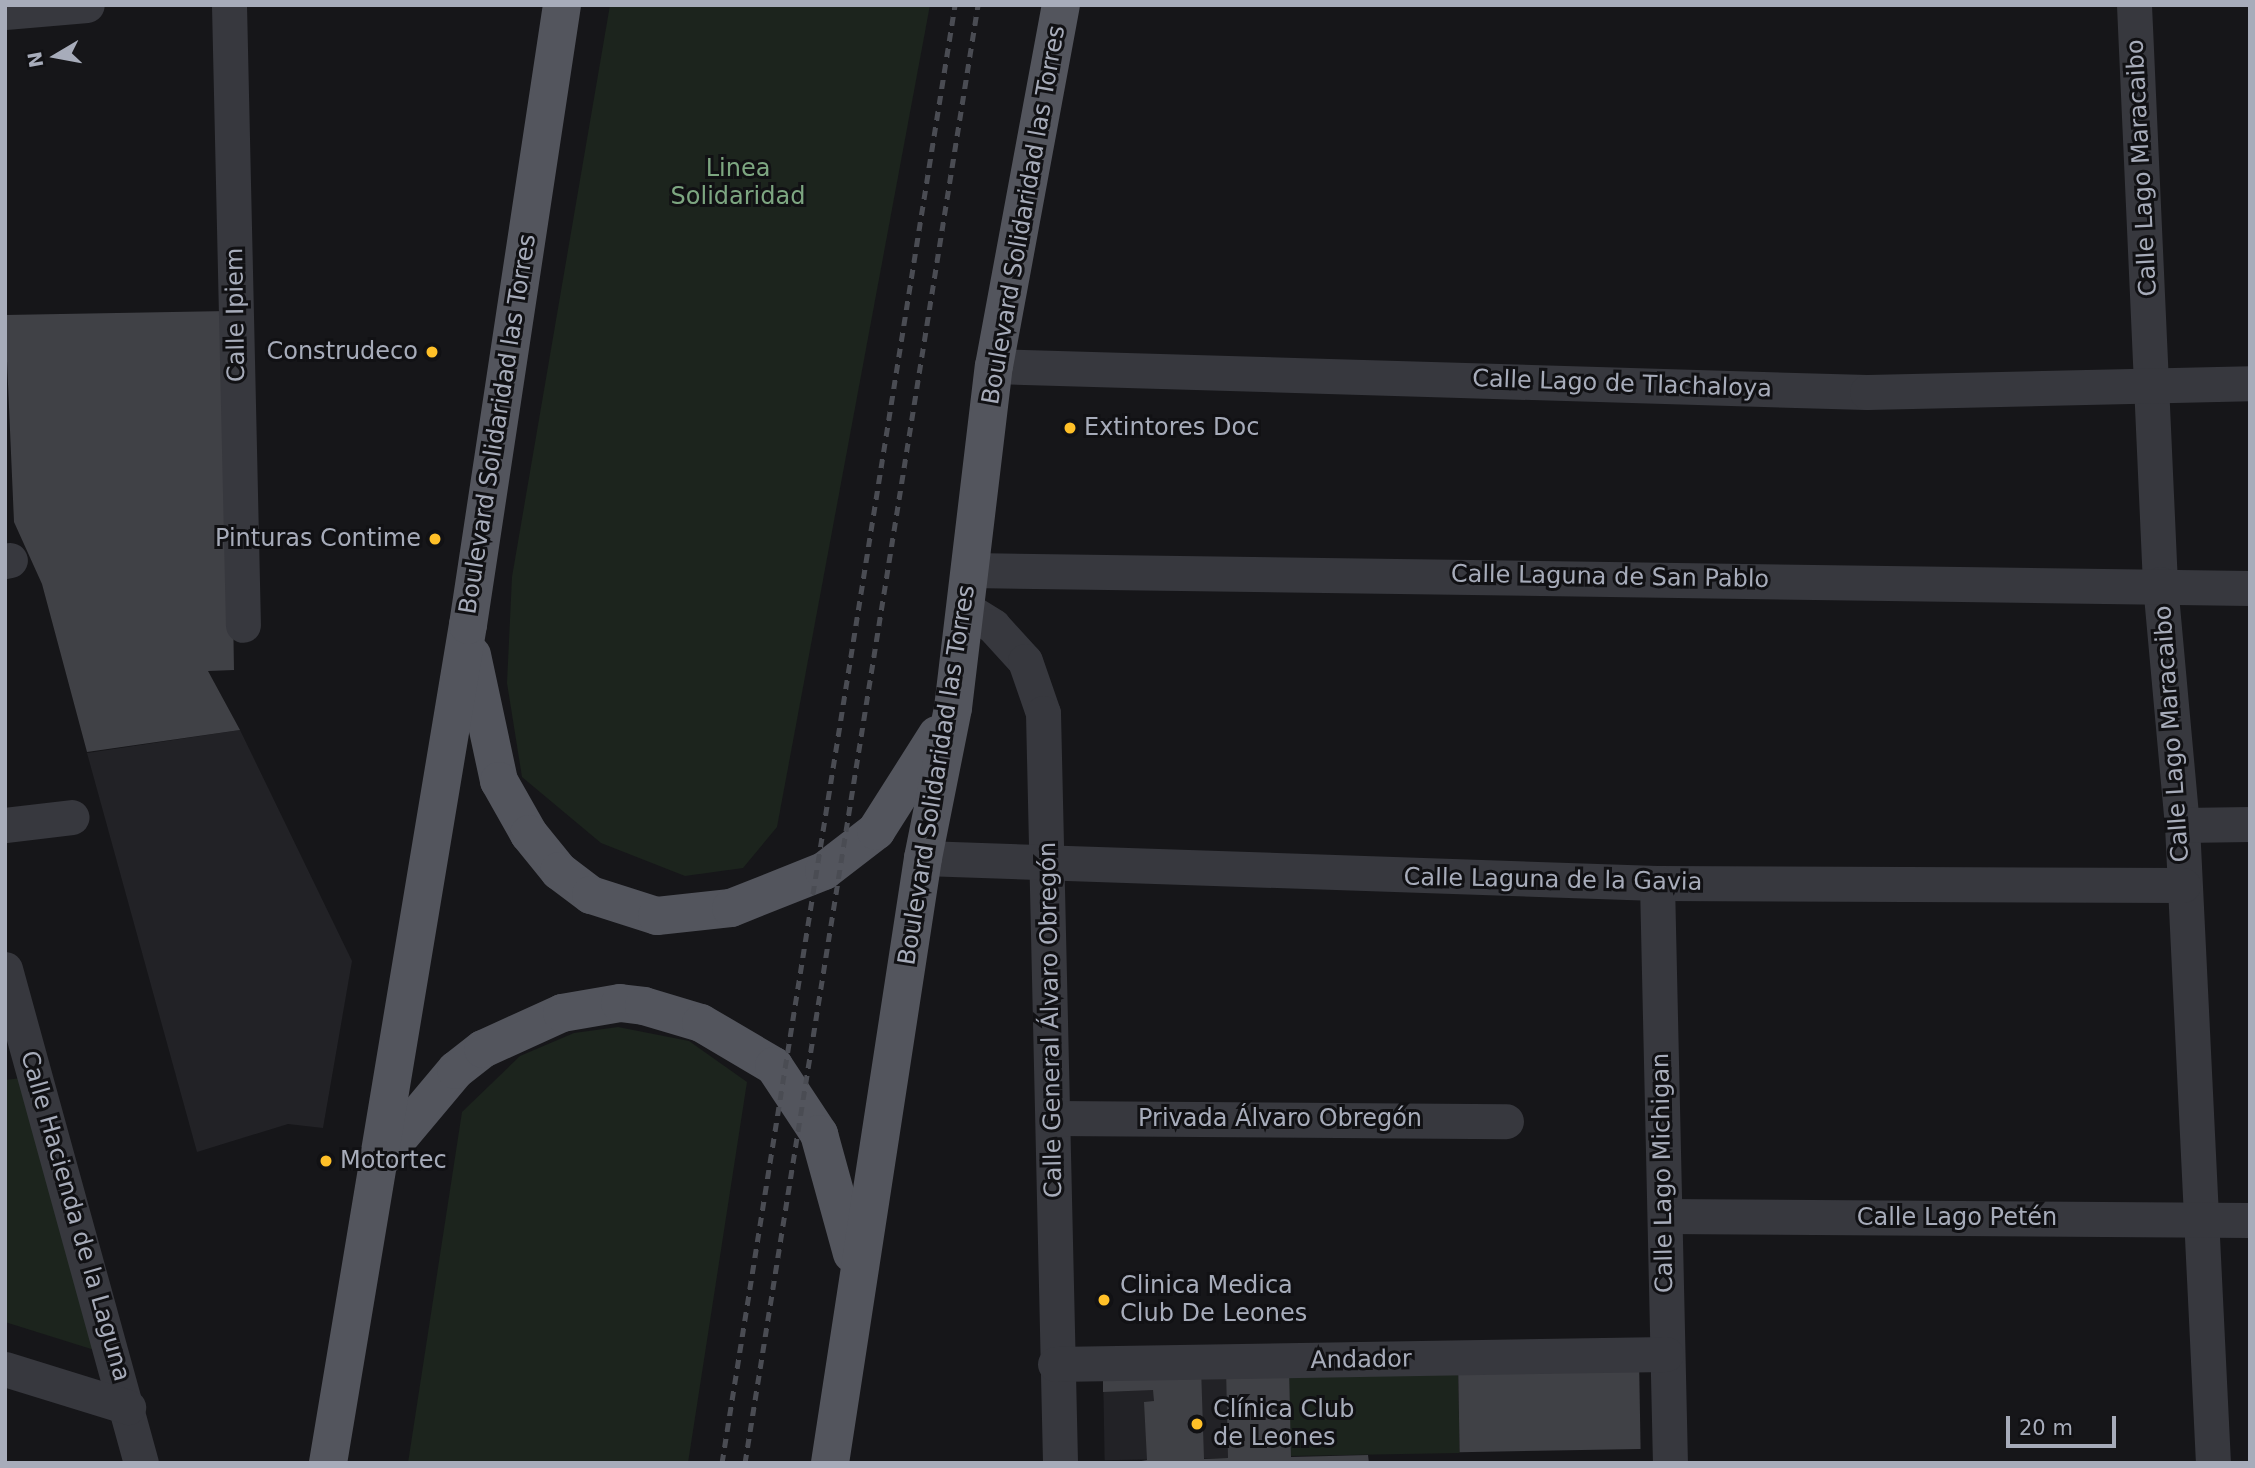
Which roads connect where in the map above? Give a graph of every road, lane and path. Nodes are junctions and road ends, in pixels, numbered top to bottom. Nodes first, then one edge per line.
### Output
1 (87, 5) edge
2 (229, 5) edge
3 (562, 5) edge
4 (1061, 5) edge
5 (2134, 5) edge
6 (5, 12) edge
7 (994, 366) junction
8 (2153, 382) junction
9 (2250, 383) edge
10 (970, 570) junction
11 (2161, 584) junction
12 (2250, 588) edge
13 (966, 608) junction
14 (243, 625) dead end
15 (468, 625) junction
16 (953, 708) junction
17 (72, 817) dead end
18 (2250, 824) edge
19 (5, 825) edge
20 (2182, 825) junction
21 (923, 858) junction
22 (1048, 867) junction
23 (1657, 883) junction
24 (2183, 885) junction
25 (5, 970) edge
26 (18, 1056) edge
27 (1054, 1118) junction
28 (1506, 1121) dead end
29 (376, 1166) junction
30 (1665, 1216) junction
31 (2199, 1220) junction
32 (2250, 1220) edge
33 (856, 1273) junction
34 (1666, 1354) junction
35 (1055, 1364) junction
36 (5, 1369) edge
37 (128, 1407) junction
38 (141, 1463) edge
39 (328, 1463) edge
40 (830, 1463) edge
41 (1060, 1463) edge
42 (1671, 1463) edge
43 (2213, 1463) edge

1 - 6 street
2 - 14 street, Calle Ipiem
3 - 15 main road, Boulevard Solidaridad las Torres
4 - 7 main road, Boulevard Solidaridad las Torres
5 - 8 street, Calle Lago Maracaibo
7 - 8 street, Calle Lago de Tlachaloya
7 - 10 main road, Boulevard Solidaridad las Torres
8 - 9 street, Calle Lago de Tlachaloya
8 - 11 street, Calle Lago Maracaibo
10 - 11 street, Calle Laguna de San Pablo
10 - 13 main road, Boulevard Solidaridad las Torres
11 - 12 street, Calle Laguna de San Pablo
11 - 20 street, Calle Lago Maracaibo
13 - 16 main road, Boulevard Solidaridad las Torres
13 - 22 street, Calle General Álvaro Obregón
15 - 16 main road
15 - 29 main road, Boulevard Solidaridad las Torres
16 - 21 main road, Boulevard Solidaridad las Torres
17 - 19 street
18 - 20 street
20 - 24 street, Calle Lago Maracaibo
21 - 22 street, Calle Laguna de la Gavia
21 - 33 main road, Boulevard Solidaridad las Torres
22 - 23 street, Calle Laguna de la Gavia
22 - 27 street, Calle General Álvaro Obregón
23 - 24 street, Calle Laguna de la Gavia
23 - 30 street, Calle Lago Michigan
24 - 31 street, Calle Lago Maracaibo
25 - 26 street, Calle Hacienda de la Laguna
26 - 37 street, Calle Hacienda de la Laguna
27 - 28 street, Privada Álvaro Obregón
27 - 35 street, Calle General Álvaro Obregón
29 - 33 main road
29 - 39 main road, Boulevard Solidaridad las Torres
30 - 31 street, Calle Lago Petén
30 - 34 street, Calle Lago Michigan
31 - 32 street, Calle Lago Petén
31 - 43 street, Calle Lago Maracaibo
33 - 40 main road, Boulevard Solidaridad las Torres
34 - 35 street, Andador
34 - 42 street, Calle Lago Michigan
35 - 41 street, Calle General Álvaro Obregón
36 - 37 street
37 - 38 street, Calle Hacienda de la Laguna

